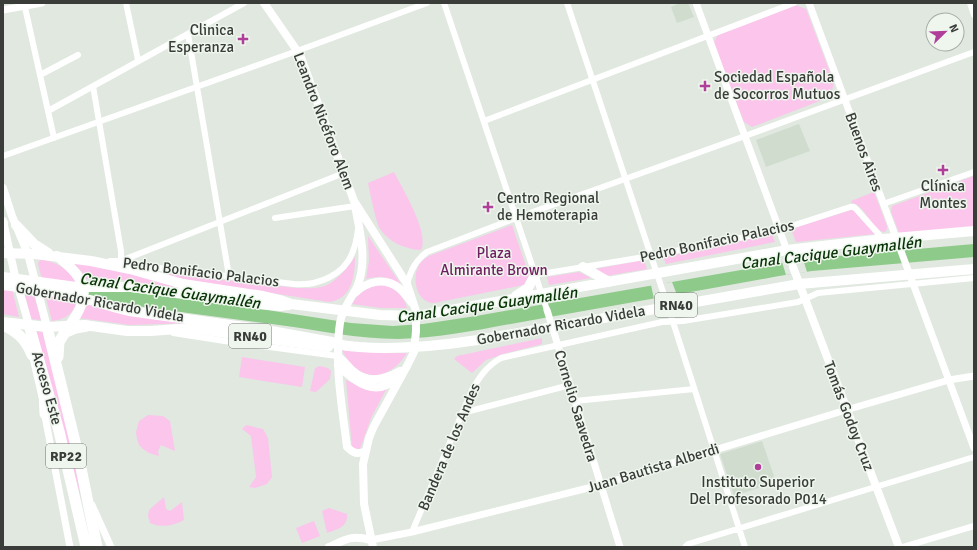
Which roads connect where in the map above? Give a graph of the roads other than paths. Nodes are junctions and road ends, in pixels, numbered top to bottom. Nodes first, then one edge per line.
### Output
1 (42, 3) edge
2 (126, 3) edge
3 (244, 3) edge
4 (264, 3) edge
5 (427, 3) edge
6 (444, 3) edge
7 (567, 3) edge
8 (696, 3) edge
9 (794, 3) edge
10 (809, 3) edge
11 (970, 3) edge
12 (24, 5) edge
13 (3, 10) edge
14 (974, 15) edge
15 (188, 34) junction
16 (708, 36) junction
17 (298, 51) junction
18 (974, 52) edge
19 (78, 55) dead end
20 (138, 60) junction
21 (40, 75) junction
22 (592, 80) junction
23 (93, 86) junction
24 (197, 86) junction
25 (844, 99) junction
26 (48, 111) junction
27 (99, 121) junction
28 (484, 121) junction
29 (745, 136) junction
30 (54, 138) junction
31 (3, 156) edge
32 (974, 172) edge
33 (344, 173) junction
34 (625, 180) junction
35 (3, 188) edge
36 (355, 204) junction
37 (883, 204) junction
38 (275, 218) dead end
39 (516, 218) junction
40 (220, 221) junction
41 (3, 223) edge
42 (16, 225) junction
43 (358, 225) junction
44 (779, 230) junction
45 (974, 231) edge
46 (896, 238) junction
47 (883, 239) junction
48 (787, 250) junction
49 (7, 253) edge
50 (142, 253) junction
51 (28, 254) junction
52 (55, 256) junction
53 (650, 256) junction
54 (121, 264) junction
55 (142, 264) junction
56 (582, 267) junction
57 (793, 267) joint
58 (974, 270) edge
59 (656, 274) junction
60 (535, 275) junction
61 (229, 276) junction
62 (3, 277) edge
63 (974, 278) edge
64 (911, 279) junction
65 (609, 282) junction
66 (27, 284) junction
67 (311, 284) joint
68 (407, 284) junction
69 (799, 284) junction
70 (3, 285) edge
71 (350, 299) junction
72 (805, 299) junction
73 (509, 300) junction
74 (666, 302) junction
75 (291, 304) junction
76 (547, 310) junction
77 (3, 322) edge
78 (673, 322) junction
79 (3, 325) edge
80 (29, 325) junction
81 (87, 326) joint
82 (416, 327) junction
83 (59, 328) junction
84 (340, 328) junction
85 (162, 330) junction
86 (557, 344) junction
87 (32, 356) junction
88 (338, 360) junction
89 (407, 366) junction
90 (41, 367) junction
91 (57, 368) junction
92 (974, 376) edge
93 (949, 380) junction
94 (570, 385) junction
95 (694, 389) junction
96 (44, 392) junction
97 (575, 402) junction
98 (846, 410) junction
99 (462, 413) junction
100 (45, 414) junction
101 (974, 448) edge
102 (714, 450) junction
103 (366, 451) junction
104 (974, 457) edge
105 (600, 485) junction
106 (876, 487) junction
107 (86, 491) junction
108 (75, 495) junction
109 (974, 526) edge
110 (738, 528) junction
111 (412, 532) junction
112 (372, 543) edge
113 (70, 547) edge
114 (86, 547) edge
115 (97, 547) edge
116 (111, 547) edge
117 (330, 547) edge
118 (620, 547) edge
119 (685, 547) edge
120 (744, 547) edge
121 (899, 547) edge
122 (903, 547) edge

1 - 12 street
2 - 20 street
3 - 15 street
4 - 17 main road, Leandro Nicéforo Alem
5 - 17 street
6 - 28 street
7 - 22 street
8 - 16 street
9 - 16 street
10 - 25 street, Buenos Aires
11 - 14 street
12 - 13 street
12 - 21 street
15 - 20 street
15 - 24 street
16 - 22 street
16 - 29 street
17 - 24 street
17 - 33 main road, Leandro Nicéforo Alem
18 - 25 street
19 - 21 street
20 - 23 street
21 - 26 street
22 - 28 street
22 - 34 street
23 - 26 street
23 - 27 street
24 - 27 street
24 - 40 street
25 - 29 street
25 - 37 street, Buenos Aires
26 - 30 street
27 - 30 street
27 - 54 street
28 - 39 street
29 - 34 street
29 - 44 street
30 - 31 street
32 - 37 street
33 - 36 main road, Leandro Nicéforo Alem
33 - 40 street
34 - 39 street
34 - 53 street
35 - 42 main road, Acceso Este
36 - 38 street
36 - 43 main road, Leandro Nicéforo Alem
36 - 68 main road, Leandro Nicéforo Alem
37 - 46 street, Buenos Aires
39 - 60 street
39 - 68 street
40 - 50 street
40 - 61 street
41 - 49 main road, Acceso Este
42 - 51 main road, Acceso Este
42 - 52 highway
43 - 67 street, Leandro Nicéforo Alem
43 - 71 main road, Leandro Nicéforo Alem
44 - 47 street, Pedro Bonifacio Palacios
44 - 48 street
44 - 53 street, Pedro Bonifacio Palacios
45 - 46 highway, Gobernador Ricardo Videla / RN40
46 - 47 highway, Gobernador Ricardo Videla / RN40
46 - 64 street, Buenos Aires
47 - 48 highway, Gobernador Ricardo Videla / RN40
48 - 57 street
48 - 59 highway, Gobernador Ricardo Videla / RN40
49 - 51 highway, Pedro Bonifacio Palacios / RN40
49 - 66 main road, Acceso Este / RP22
50 - 54 street
50 - 55 street
51 - 52 highway, Pedro Bonifacio Palacios / RN40
51 - 66 main road, Acceso Este / RP22
52 - 54 highway, Pedro Bonifacio Palacios / RN40
52 - 83 highway
53 - 56 street, Pedro Bonifacio Palacios
53 - 59 street
54 - 55 street, Pedro Bonifacio Palacios
54 - 75 highway, Gobernador Ricardo Videla / RN40
55 - 61 street, Pedro Bonifacio Palacios
56 - 60 street, Pedro Bonifacio Palacios
56 - 65 highway
57 - 69 main road, Tomás Godoy Cruz
58 - 64 highway, Gobernador Ricardo Videla / RN40
59 - 65 highway, Gobernador Ricardo Videla / RN40
59 - 74 street
60 - 73 highway
60 - 76 street
61 - 67 street, Pedro Bonifacio Palacios
62 - 66 highway, Gobernador Ricardo Videla
63 - 64 street, Bandera de los Andes
64 - 69 highway, Gobernador Ricardo Videla / RN40
64 - 72 street, Bandera de los Andes
64 - 93 street, Buenos Aires
65 - 76 highway, Gobernador Ricardo Videla / RN40
66 - 70 highway, Gobernador Ricardo Videla
66 - 75 highway, Gobernador Ricardo Videla / RN40
66 - 80 main road, Acceso Este / RP22
66 - 83 main road, Acceso Este / RP22
66 - 84 highway, Gobernador Ricardo Videla / RN40
68 - 82 main road, Leandro Nicéforo Alem
69 - 72 main road, Tomás Godoy Cruz
69 - 74 highway, Gobernador Ricardo Videla / RN40
71 - 82 main road
71 - 84 main road, Leandro Nicéforo Alem
72 - 78 street, Bandera de los Andes
72 - 98 main road, Tomás Godoy Cruz
73 - 76 highway, Gobernador Ricardo Videla / RN40
73 - 82 highway, Gobernador Ricardo Videla / RN40
74 - 76 highway, Gobernador Ricardo Videla / RN40
74 - 78 street
75 - 84 highway, Gobernador Ricardo Videla / RN40
76 - 82 highway, Gobernador Ricardo Videla / RN40
76 - 86 street, Cornelio Saavedra
77 - 80 highway
78 - 86 street, Bandera de los Andes
78 - 95 street
79 - 87 highway
80 - 83 highway
80 - 90 highway, Acceso Este / RP22
81 - 83 highway
81 - 85 highway, Gobernador Ricardo Videla / RN40
82 - 84 highway, Gobernador Ricardo Videla / RN40
82 - 84 highway, Gobernador Ricardo Videla / RN40
82 - 89 main road
83 - 91 highway, Acceso Este / RP22
83 - 91 highway
84 - 85 highway, Gobernador Ricardo Videla / RN40
84 - 88 main road
85 - 88 street, Gobernador Ricardo Videla
86 - 94 street, Cornelio Saavedra
86 - 99 street, Bandera de los Andes
87 - 96 highway
87 - 100 street
88 - 89 main road
88 - 103 main road
89 - 103 main road
90 - 96 highway
90 - 108 highway, Acceso Este / RP22
91 - 107 highway, Acceso Este / RP22
92 - 93 street, Juan Bautista Alberdi
93 - 98 street, Juan Bautista Alberdi
93 - 101 street, Buenos Aires
94 - 97 street, Cornelio Saavedra
94 - 99 street
95 - 97 street
95 - 102 street
96 - 100 highway
96 - 108 highway
97 - 105 street, Cornelio Saavedra
98 - 102 street, Juan Bautista Alberdi
98 - 106 main road, Tomás Godoy Cruz
99 - 111 street, Bandera de los Andes
100 - 113 street
102 - 105 street, Juan Bautista Alberdi
102 - 110 street
103 - 112 main road
104 - 106 street
105 - 111 street, Juan Bautista Alberdi
105 - 118 street, Cornelio Saavedra
106 - 110 street
106 - 121 main road, Tomás Godoy Cruz
107 - 115 highway, Acceso Este / RP22
107 - 116 street
108 - 114 highway, Acceso Este / RP22
109 - 122 street
110 - 119 street
110 - 120 street
111 - 112 street, Juan Bautista Alberdi
112 - 117 main road, Juan Bautista Alberdi

